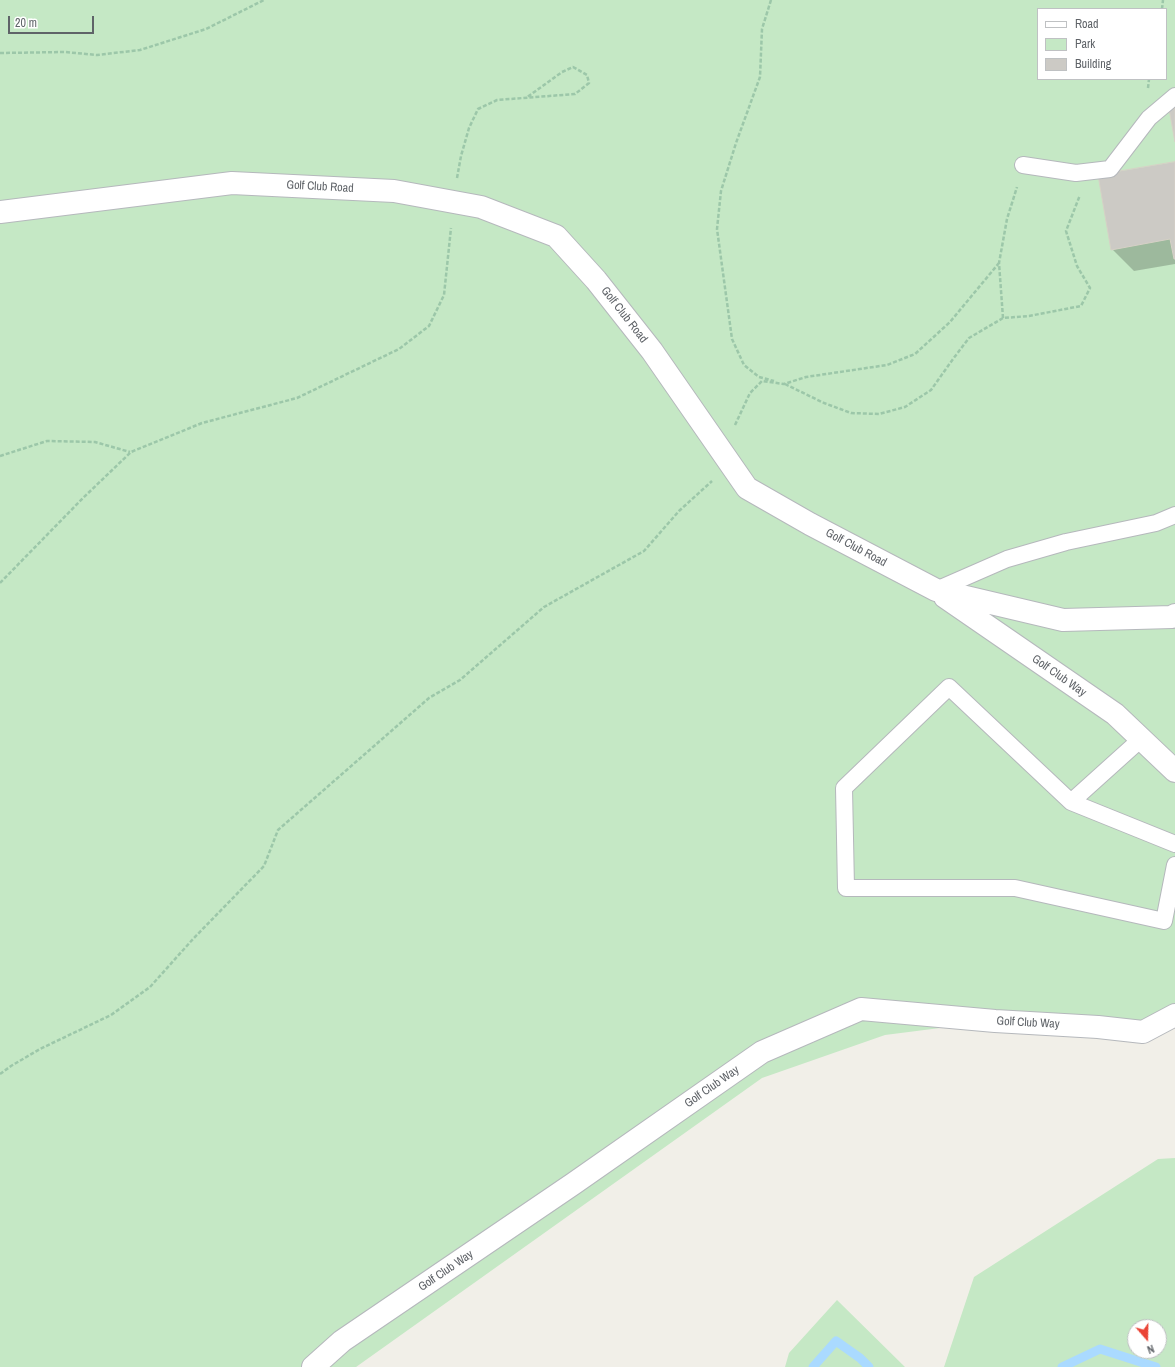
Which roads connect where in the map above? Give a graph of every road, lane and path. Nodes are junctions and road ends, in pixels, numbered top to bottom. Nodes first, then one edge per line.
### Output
1 (264, 0) edge
2 (771, 0) edge
3 (0, 54) edge
4 (1175, 96) edge
5 (526, 98) junction
6 (1023, 165) joint
7 (1091, 171) junction
8 (454, 202) junction
9 (0, 212) edge
10 (999, 263) junction
11 (1003, 318) junction
12 (784, 384) junction
13 (131, 452) junction
14 (724, 454) junction
15 (0, 456) edge
16 (1175, 516) edge
17 (0, 584) edge
18 (936, 590) junction
19 (1175, 615) edge
20 (1141, 739) junction
21 (1175, 771) edge
22 (1071, 802) junction
23 (1175, 844) edge
24 (1175, 865) edge
25 (1175, 1015) edge
26 (0, 1074) edge
27 (313, 1367) edge

1 - 3 path
2 - 12 path
4 - 7 lane
5 - 5 path
5 - 8 path
6 - 7 lane
6 - 10 path
7 - 11 path
8 - 9 street, Golf Club Road
8 - 13 path
8 - 14 street, Golf Club Road
10 - 11 path
10 - 12 path
11 - 12 path
12 - 14 path
13 - 15 path
13 - 17 path
14 - 18 street, Golf Club Road
14 - 26 path
16 - 18 lane
18 - 19 street, Golf Club Road
18 - 20 street, Golf Club Way
20 - 21 street, Golf Club Way
20 - 22 lane
22 - 23 lane
22 - 24 lane
25 - 27 street, Golf Club Way

